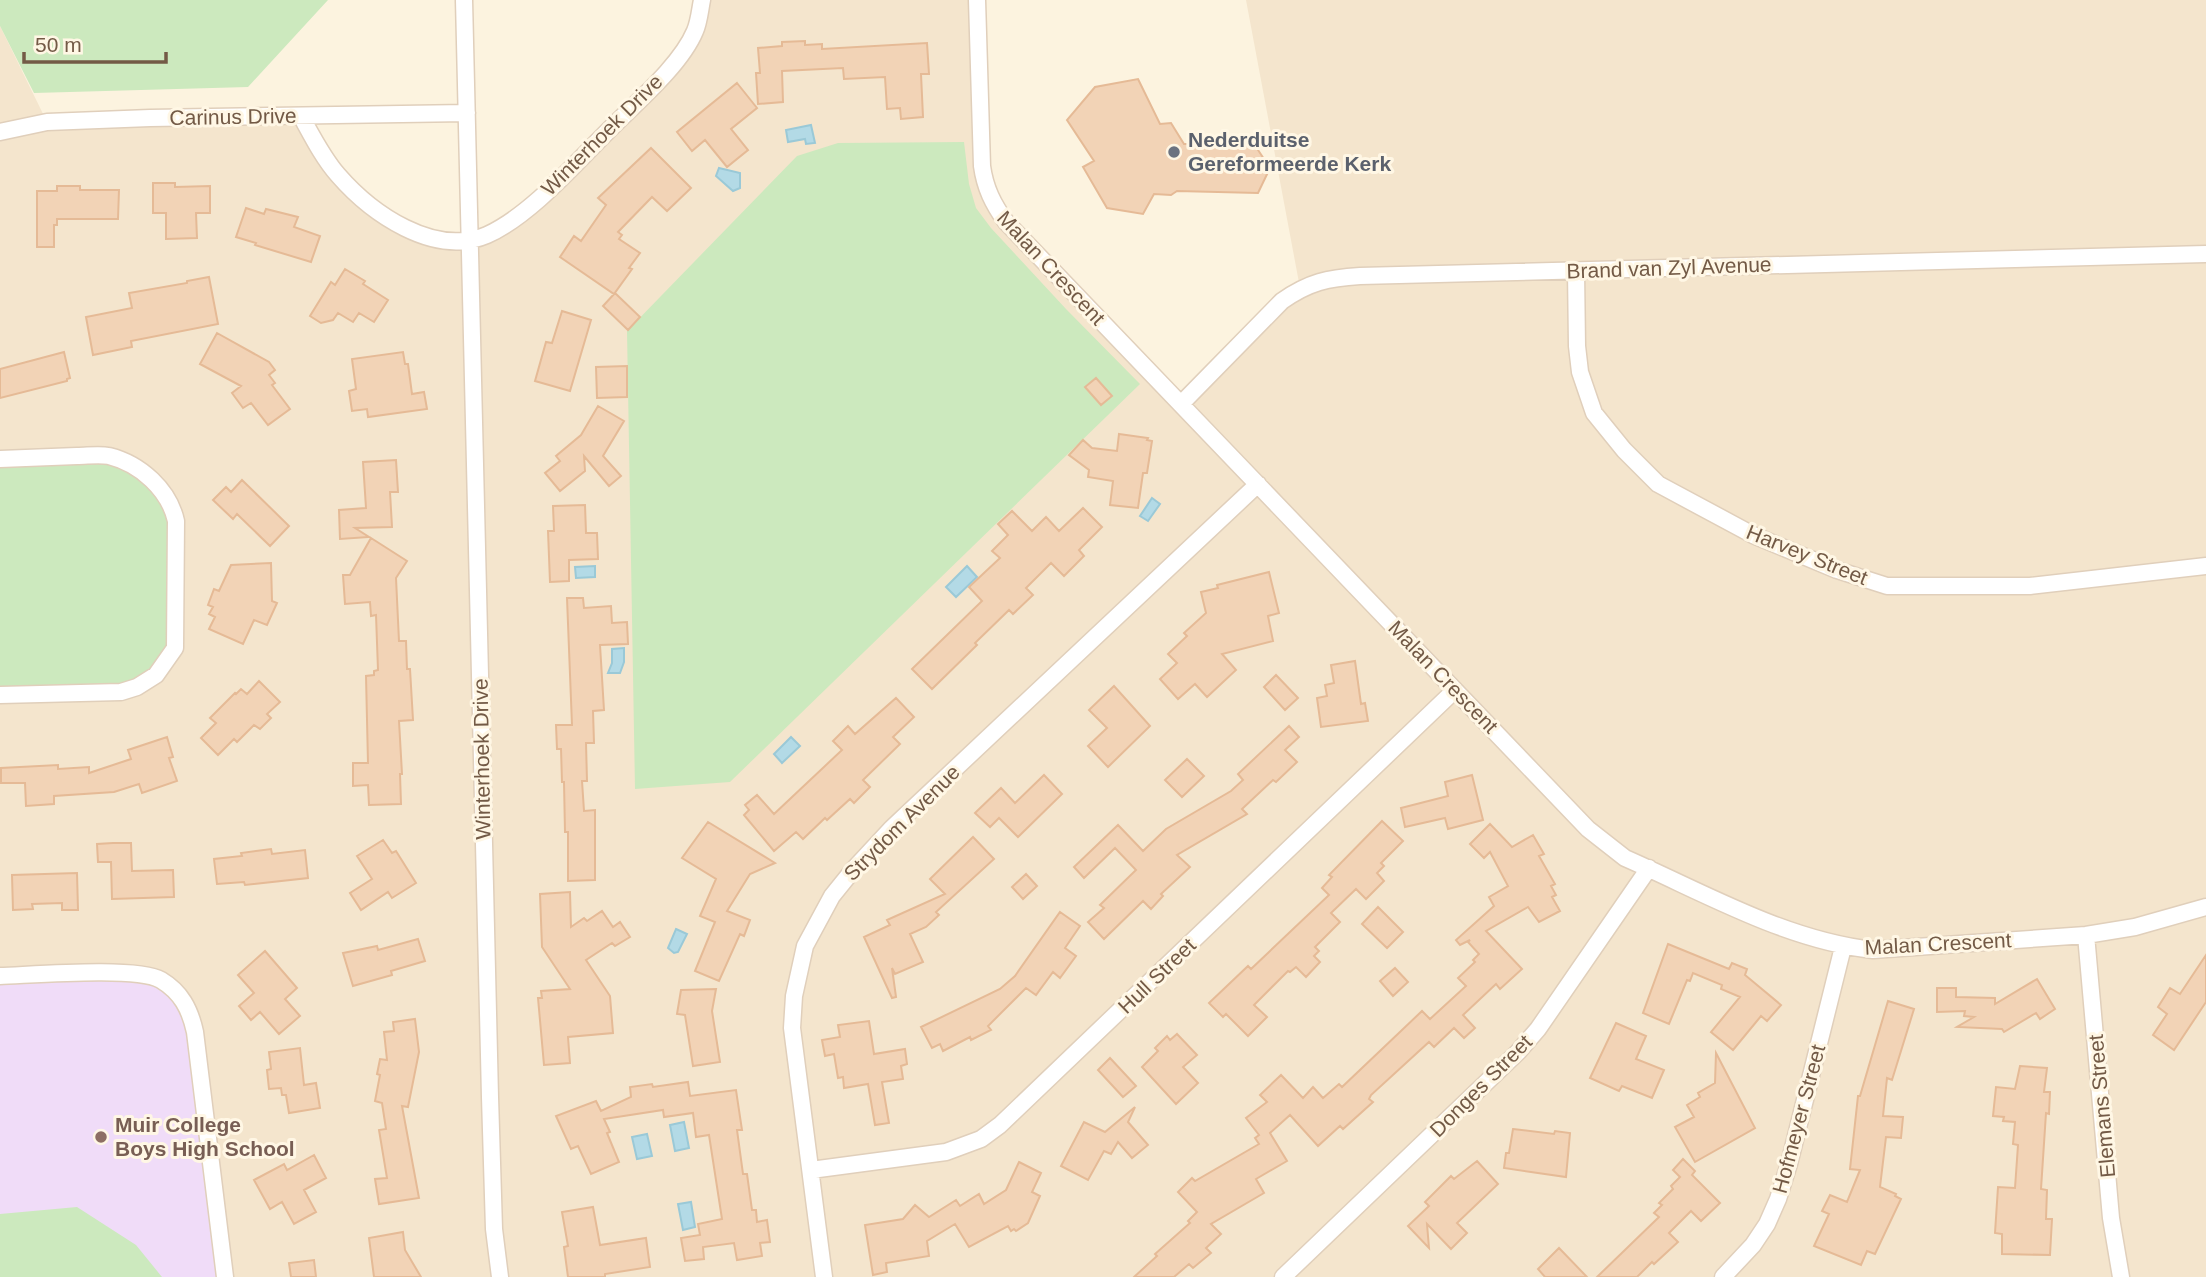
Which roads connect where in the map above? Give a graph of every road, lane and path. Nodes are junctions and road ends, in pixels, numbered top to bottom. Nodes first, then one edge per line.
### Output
1 (464, 0) edge
2 (702, 0) edge
3 (977, 0) edge
4 (467, 113) junction
5 (301, 116) junction
6 (0, 132) edge
7 (469, 240) junction
8 (2206, 254) edge
9 (1576, 271) junction
10 (1181, 404) junction
11 (0, 459) edge
12 (1258, 484) junction
13 (2206, 566) edge
14 (1455, 690) junction
15 (0, 695) edge
16 (1649, 868) junction
17 (2206, 907) edge
18 (2087, 935) junction
19 (1843, 947) junction
20 (0, 976) edge
21 (811, 1170) junction
22 (225, 1277) edge
23 (500, 1277) edge
24 (824, 1277) edge
25 (1283, 1277) edge
26 (1723, 1277) edge
27 (2121, 1277) edge

1 - 4 street, Winterhoek Drive
2 - 7 street, Winterhoek Drive
3 - 10 street, Malan Crescent
4 - 5 street, Carinus Drive
4 - 7 street, Winterhoek Drive
5 - 6 street, Carinus Drive
5 - 7 street, Winterhoek Drive
7 - 23 street, Winterhoek Drive
8 - 9 street, Brand van Zyl Avenue
9 - 10 street, Brand van Zyl Avenue
9 - 13 street, Harvey Street
10 - 12 street, Malan Crescent
11 - 15 street
12 - 14 street, Malan Crescent
12 - 21 street, Strydom Avenue
14 - 16 street, Malan Crescent
14 - 21 street, Hull Street
16 - 19 street, Malan Crescent
16 - 25 street, Donges Street
17 - 18 street, Malan Crescent
18 - 19 street, Malan Crescent
18 - 27 street, Elemans Street
19 - 26 street, Hofmeyer Street
20 - 22 street
21 - 24 street, Strydom Avenue

